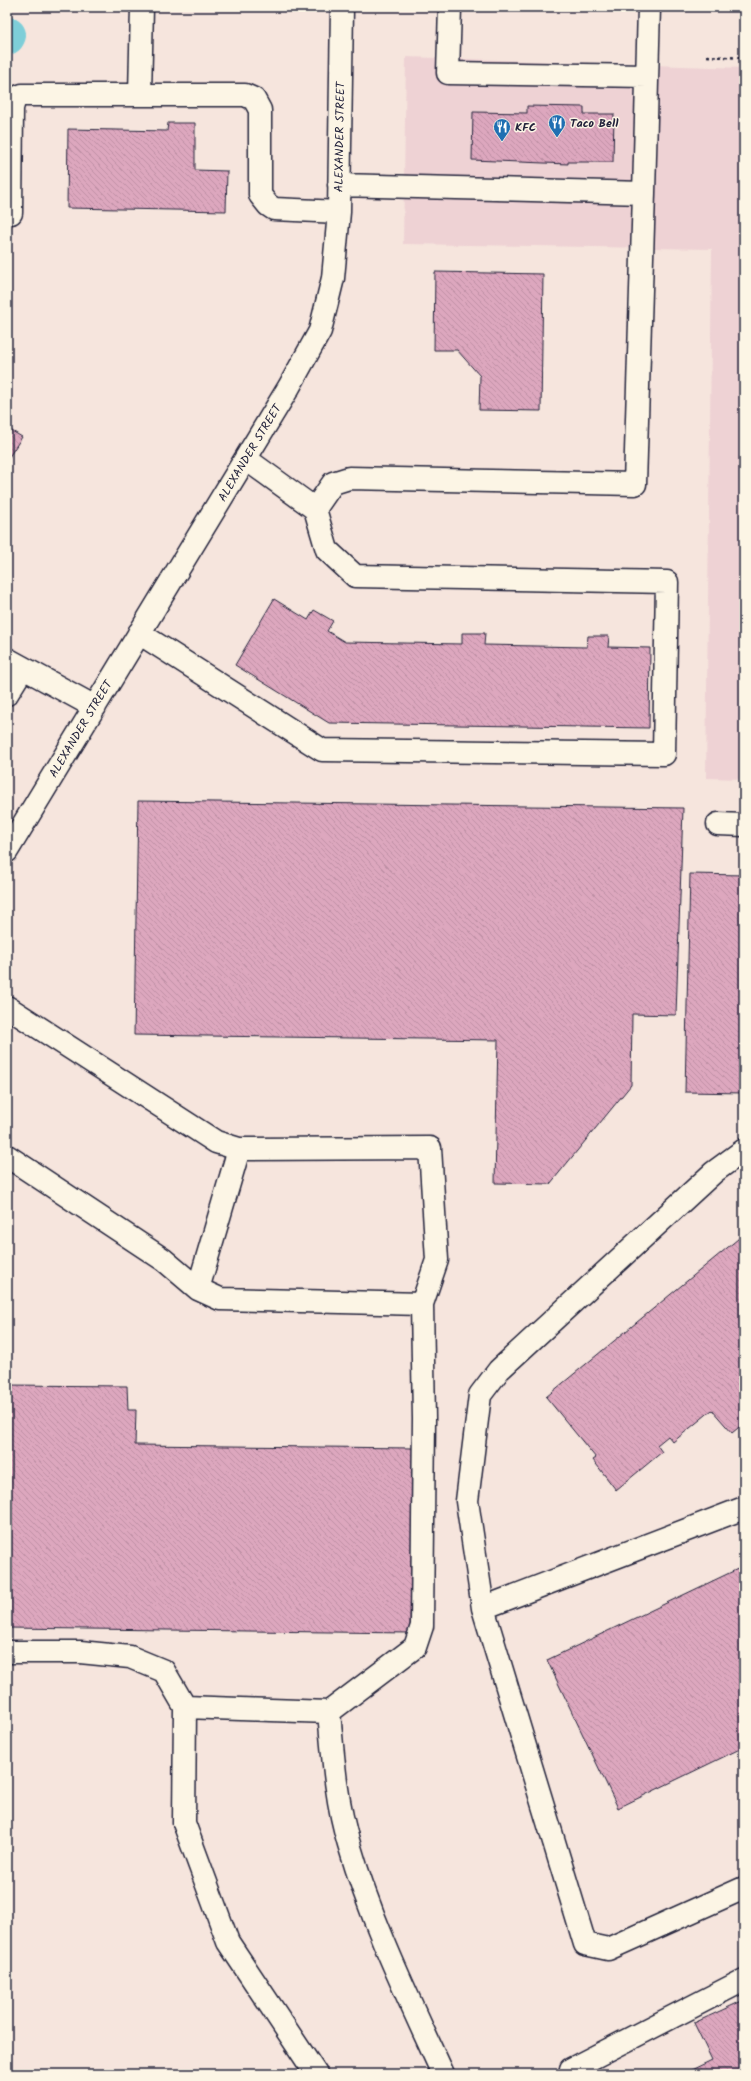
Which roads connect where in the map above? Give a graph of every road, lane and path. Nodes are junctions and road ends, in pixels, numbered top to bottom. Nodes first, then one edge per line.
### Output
1 (142, 7) edge
2 (342, 7) edge
3 (450, 7) edge
4 (649, 7) edge
5 (707, 56) dead end
6 (744, 58) edge
7 (647, 76) junction
8 (140, 95) junction
9 (339, 185) junction
10 (644, 193) junction
11 (339, 212) junction
12 (11, 213) dead end
13 (246, 459) junction
14 (315, 509) junction
15 (139, 633) junction
16 (15, 664) edge
17 (7, 694) edge
18 (94, 707) junction
19 (718, 824) dead end
20 (744, 825) edge
21 (7, 850) edge
22 (7, 1007) edge
23 (239, 1149) junction
24 (744, 1150) edge
25 (7, 1156) edge
26 (198, 1289) junction
27 (422, 1304) junction
28 (744, 1508) edge
29 (483, 1608) junction
30 (7, 1652) edge
31 (185, 1707) junction
32 (329, 1712) junction
33 (744, 1888) edge
34 (744, 1980) edge
35 (316, 2074) edge
36 (443, 2074) edge
37 (570, 2074) edge

1 - 8 street
2 - 9 street, ALEXANDER STREET
3 - 7 street
4 - 7 street
5 - 6 path
7 - 10 street
8 - 11 street
8 - 12 street
9 - 10 street
9 - 11 street, ALEXANDER STREET
10 - 14 street
11 - 13 street, ALEXANDER STREET
13 - 14 street
13 - 15 street, ALEXANDER STREET
14 - 15 street
15 - 18 street, ALEXANDER STREET
16 - 17 street
16 - 18 street
18 - 21 street, ALEXANDER STREET
19 - 20 street
22 - 23 street
23 - 26 street
23 - 27 street
24 - 29 street
25 - 26 street
26 - 27 street
27 - 32 street
28 - 29 street
29 - 33 street
30 - 31 street
31 - 32 street
31 - 35 street
32 - 36 street
34 - 37 street

